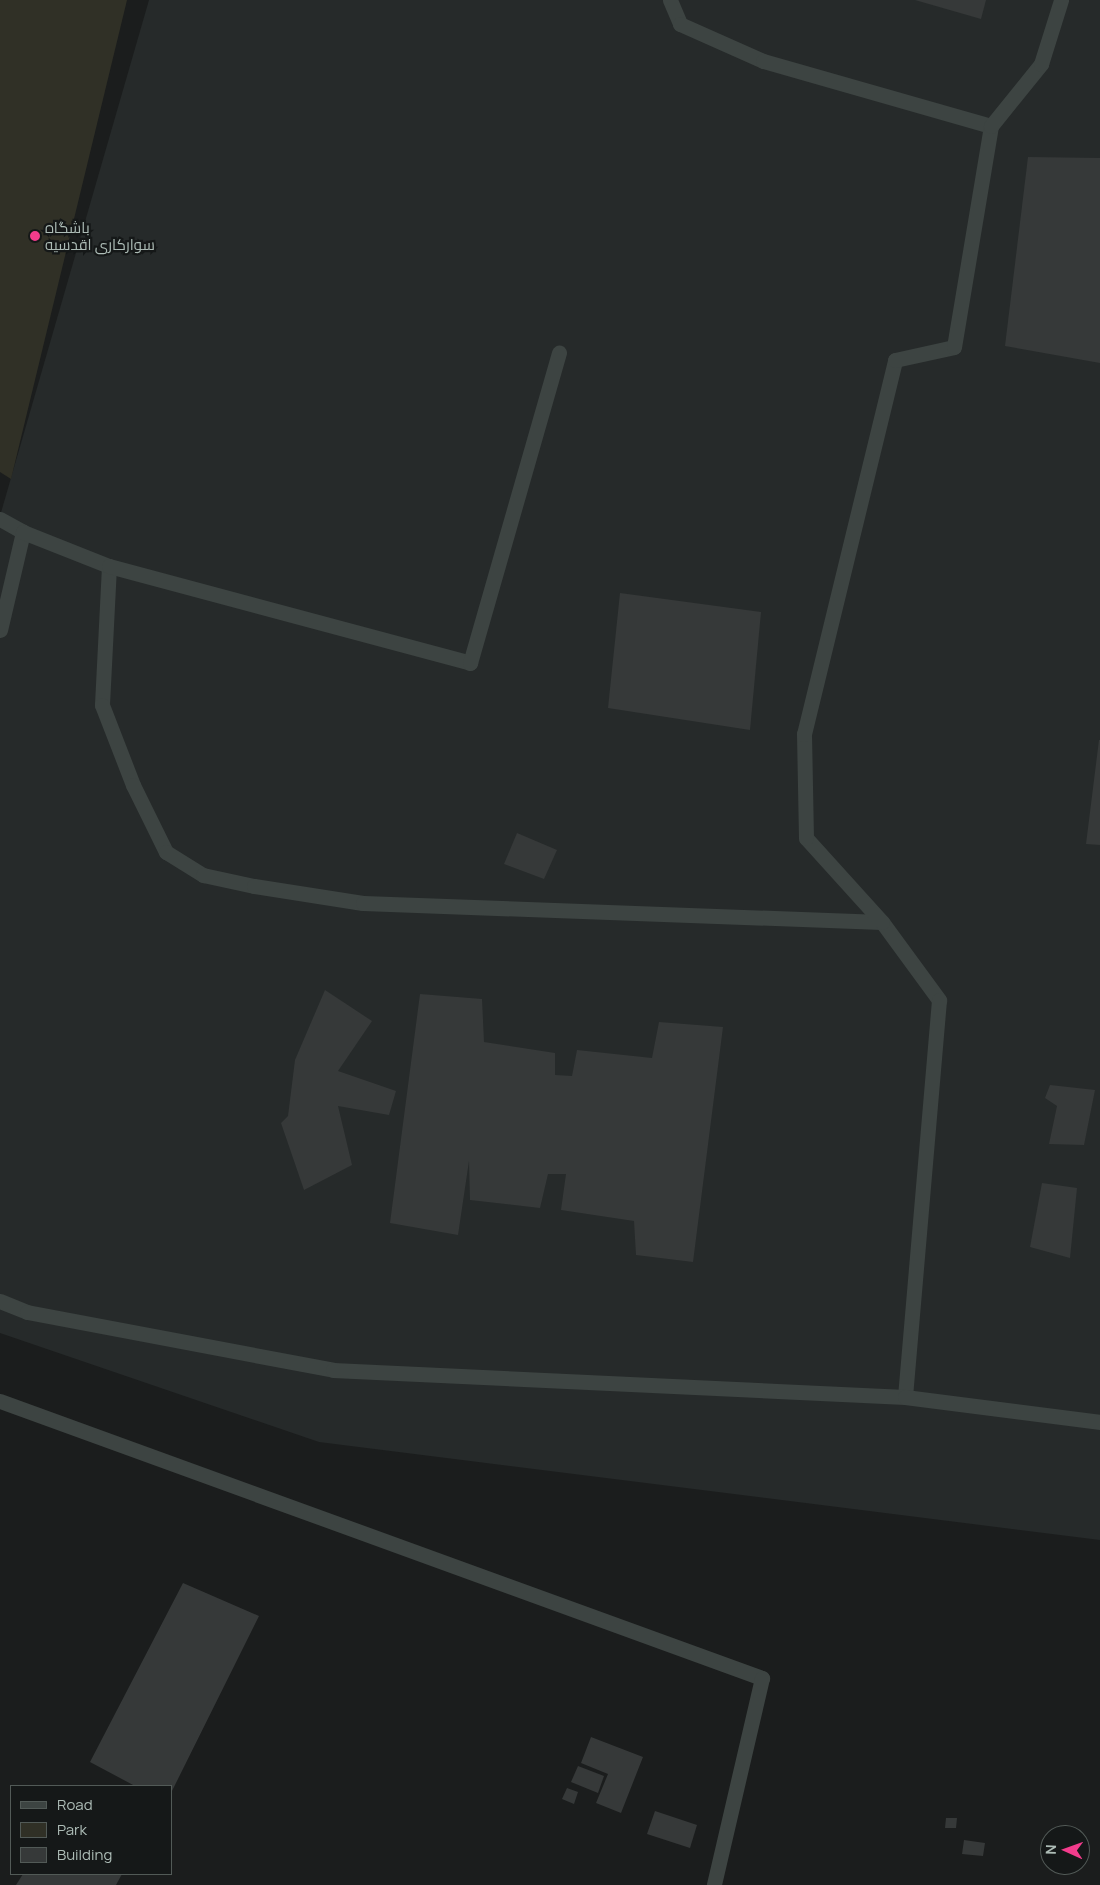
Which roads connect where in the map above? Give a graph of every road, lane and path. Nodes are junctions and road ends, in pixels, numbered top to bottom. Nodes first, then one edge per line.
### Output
1 (670, 0) edge
2 (1061, 0) edge
3 (991, 126) junction
4 (559, 353) dead end
5 (0, 519) edge
6 (23, 532) junction
7 (109, 566) junction
8 (0, 630) edge
9 (882, 922) junction
10 (0, 1301) edge
11 (905, 1397) junction
12 (0, 1401) edge
13 (1100, 1422) edge
14 (714, 1885) edge

1 - 3 street
2 - 3 street
3 - 9 street
4 - 7 street
5 - 6 street
6 - 7 street
6 - 8 street
7 - 9 street
9 - 11 street
10 - 11 street
11 - 13 street
12 - 14 street

